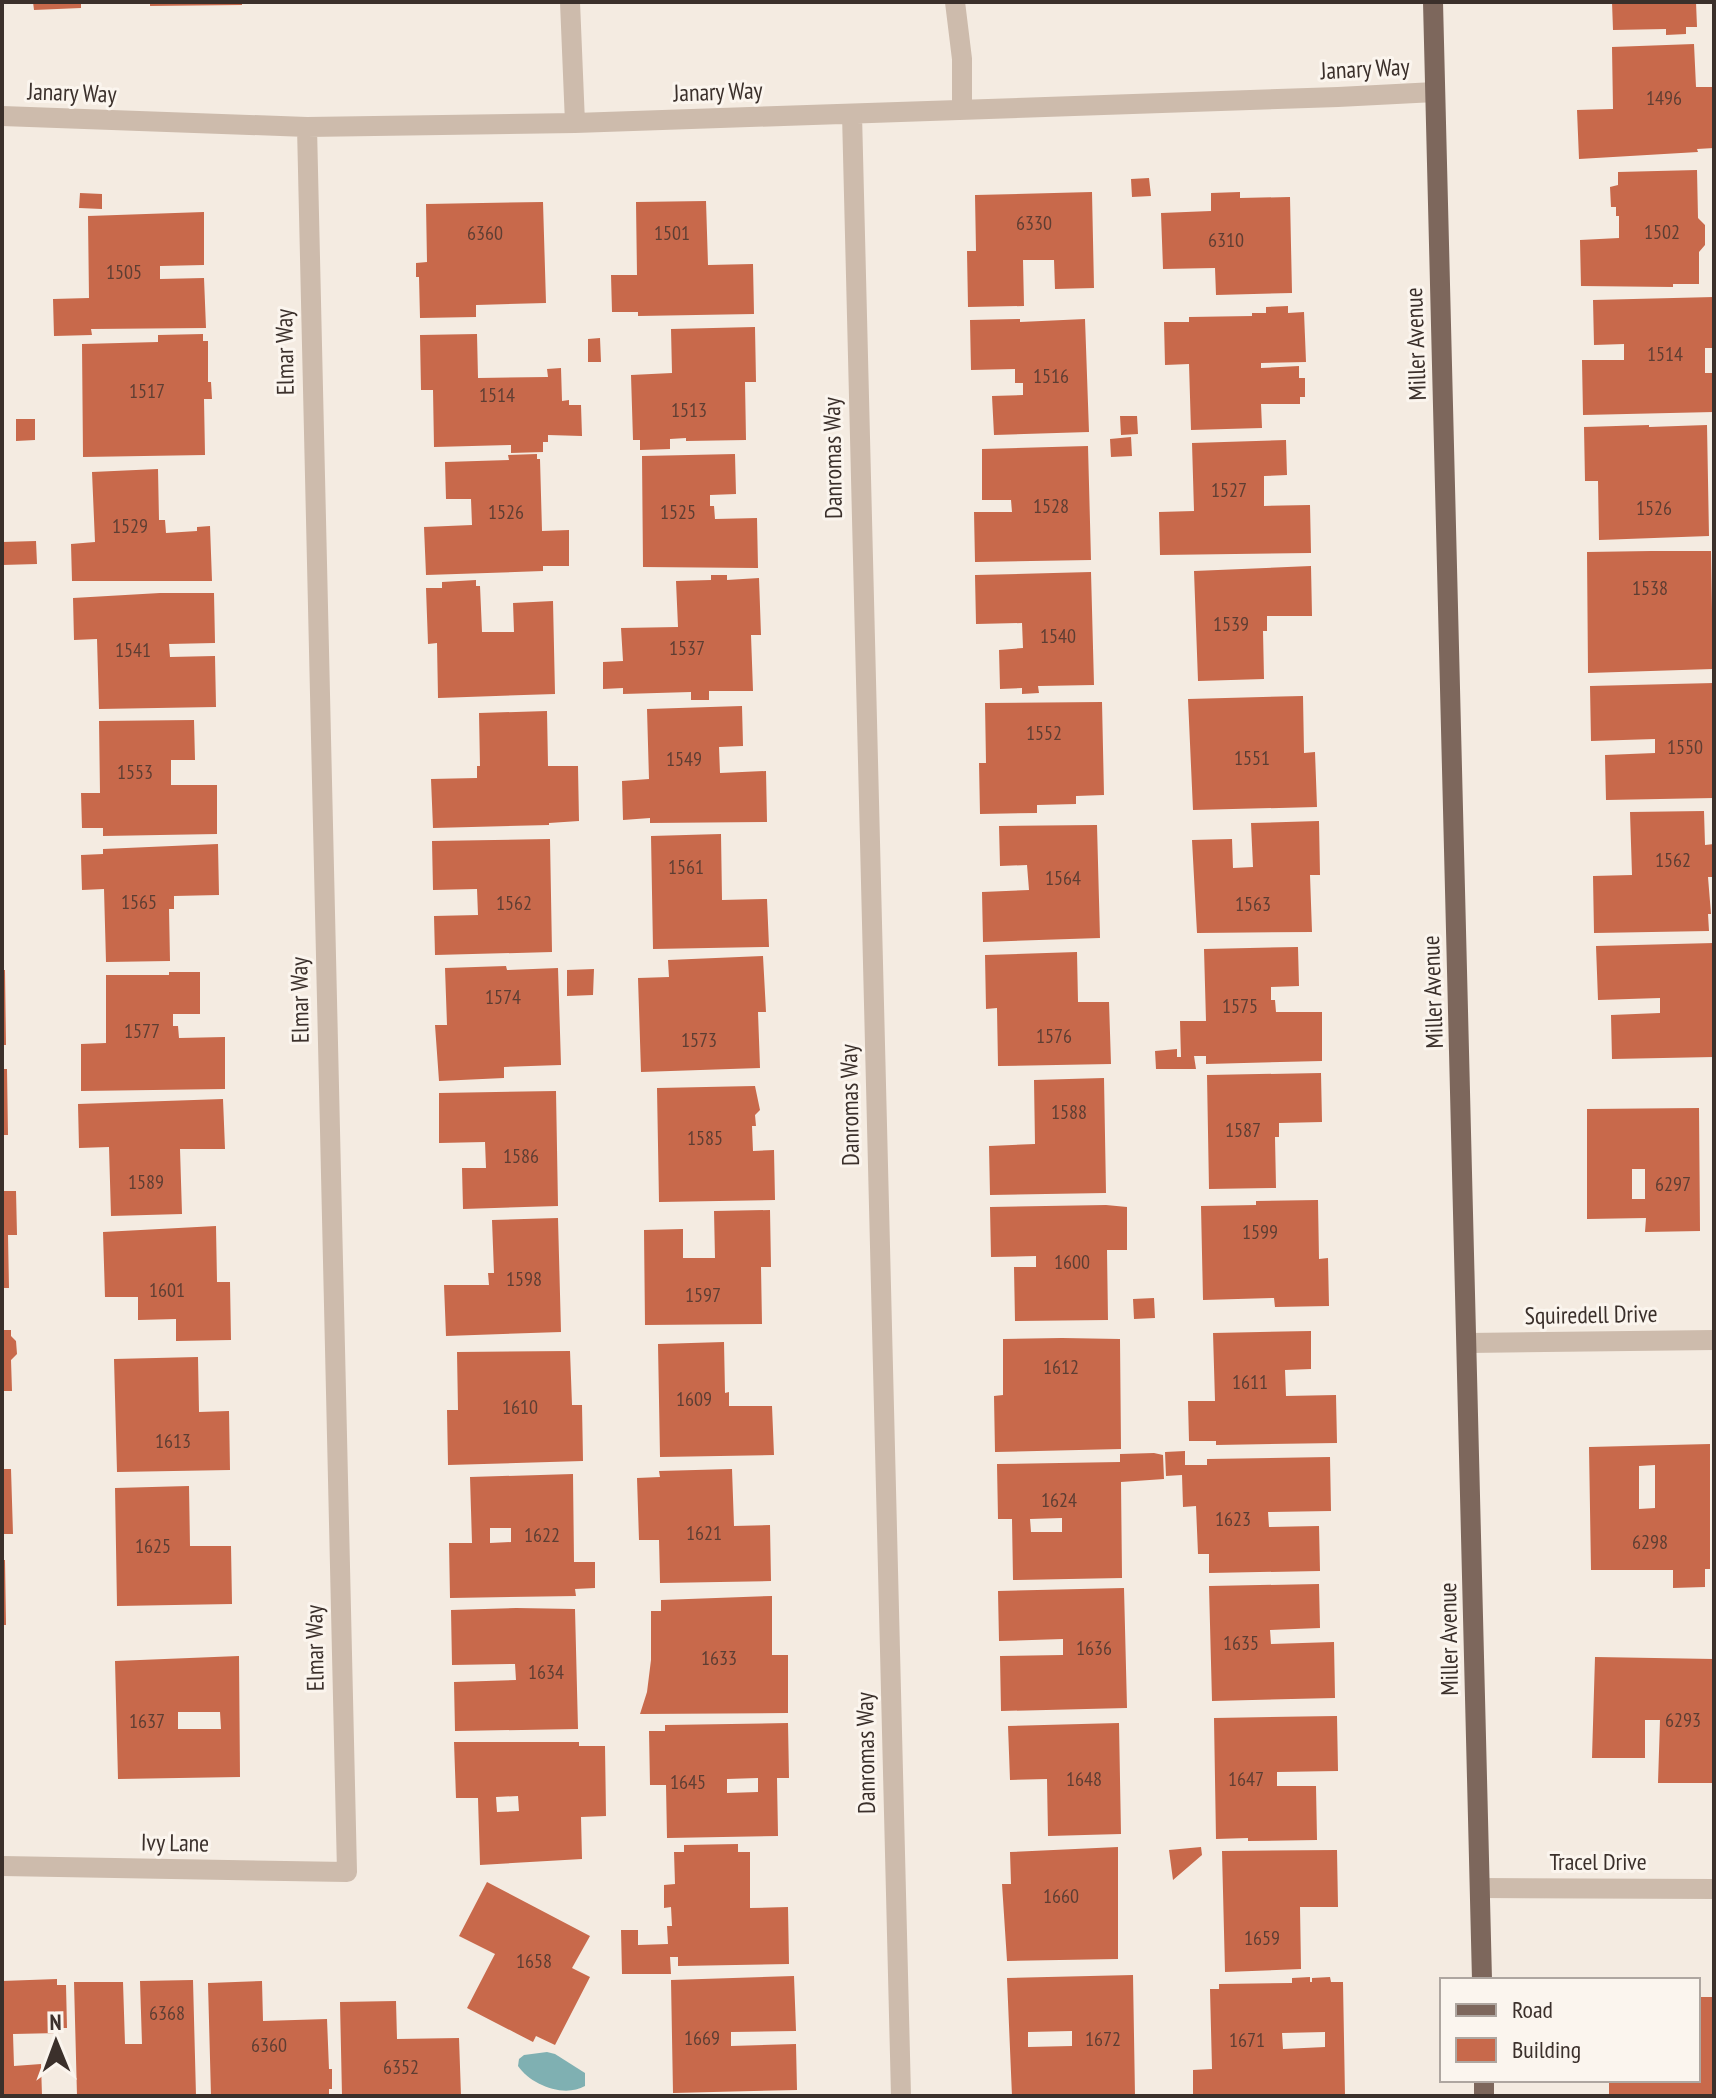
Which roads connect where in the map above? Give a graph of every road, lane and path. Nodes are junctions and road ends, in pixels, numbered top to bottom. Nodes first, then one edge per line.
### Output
1 (570, 2) edge
2 (955, 2) edge
3 (1433, 2) edge
4 (1435, 92) junction
5 (962, 110) junction
6 (852, 114) junction
7 (2, 116) edge
8 (575, 123) junction
9 (307, 127) junction
10 (1714, 1340) edge
11 (1468, 1343) junction
12 (2, 1866) edge
13 (347, 1872) joint
14 (1481, 1888) junction
15 (1714, 1889) edge
16 (1482, 1978) edge
17 (901, 2096) edge

1 - 8 street
2 - 5 street
3 - 4 main road, Miller Avenue
4 - 5 street, Janary Way
4 - 11 main road, Miller Avenue
5 - 6 street, Janary Way
6 - 8 street, Janary Way
6 - 17 street, Danromas Way
7 - 9 street, Janary Way
8 - 9 street, Janary Way
9 - 13 street, Elmar Way
10 - 11 street, Squiredell Drive
11 - 14 main road, Miller Avenue
12 - 13 street, Ivy Lane
14 - 15 street, Tracel Drive
14 - 16 main road, Miller Avenue

